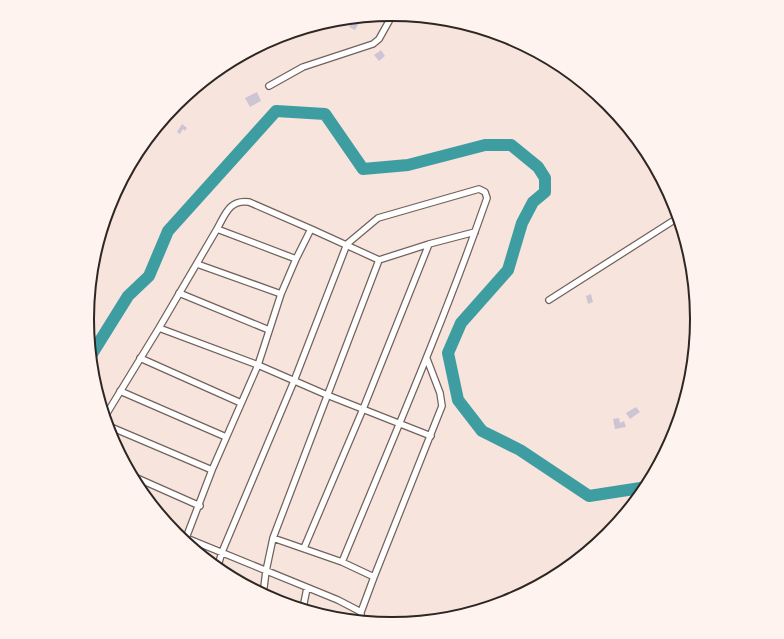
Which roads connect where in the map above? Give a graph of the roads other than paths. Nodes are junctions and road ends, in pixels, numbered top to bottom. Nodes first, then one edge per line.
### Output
1 (389, 21) edge
2 (269, 86) dead end
3 (674, 220) edge
4 (217, 229) junction
5 (311, 229) junction
6 (475, 232) junction
7 (347, 244) junction
8 (429, 244) junction
9 (296, 260) junction
10 (379, 260) junction
11 (197, 264) junction
12 (179, 293) junction
13 (281, 294) junction
14 (548, 300) dead end
15 (159, 328) junction
16 (269, 330) junction
17 (140, 358) junction
18 (427, 359) junction
19 (258, 365) junction
20 (294, 381) junction
21 (120, 391) junction
22 (327, 395) junction
23 (241, 403) junction
24 (363, 409) junction
25 (108, 411) edge
26 (398, 424) junction
27 (114, 428) edge
28 (226, 436) junction
29 (431, 436) junction
30 (212, 470) junction
31 (140, 480) edge
32 (200, 506) junction
33 (187, 536) edge
34 (273, 538) junction
35 (190, 540) edge
36 (304, 548) junction
37 (222, 552) junction
38 (342, 562) junction
39 (219, 563) edge
40 (266, 571) junction
41 (374, 577) junction
42 (307, 588) junction
43 (264, 589) edge
44 (304, 605) edge
45 (361, 612) junction
46 (361, 616) edge

1 - 2 street
3 - 14 street
4 - 5 street
4 - 9 street
4 - 11 street
5 - 7 street
5 - 9 street
6 - 7 street
6 - 8 street
6 - 18 street
7 - 10 street
7 - 20 street
8 - 10 street
8 - 24 street
9 - 13 street
10 - 22 street
11 - 12 street
11 - 13 street
12 - 15 street
12 - 16 street
13 - 16 street
15 - 17 street
15 - 19 street
16 - 19 street
17 - 21 street
17 - 23 street
18 - 26 street
18 - 29 street
19 - 20 street
19 - 23 street
20 - 22 street
20 - 37 street
21 - 25 street
21 - 28 street
22 - 24 street
22 - 34 street
23 - 28 street
24 - 26 street
24 - 36 street
26 - 29 street
26 - 38 street
27 - 30 street
28 - 30 street
29 - 41 street
30 - 32 street
31 - 32 street
32 - 33 street
34 - 36 street
34 - 40 street
35 - 37 street
36 - 38 street
37 - 39 street
37 - 40 street
38 - 41 street
40 - 42 street
40 - 43 street
41 - 45 street
42 - 44 street
42 - 45 street
45 - 46 street

